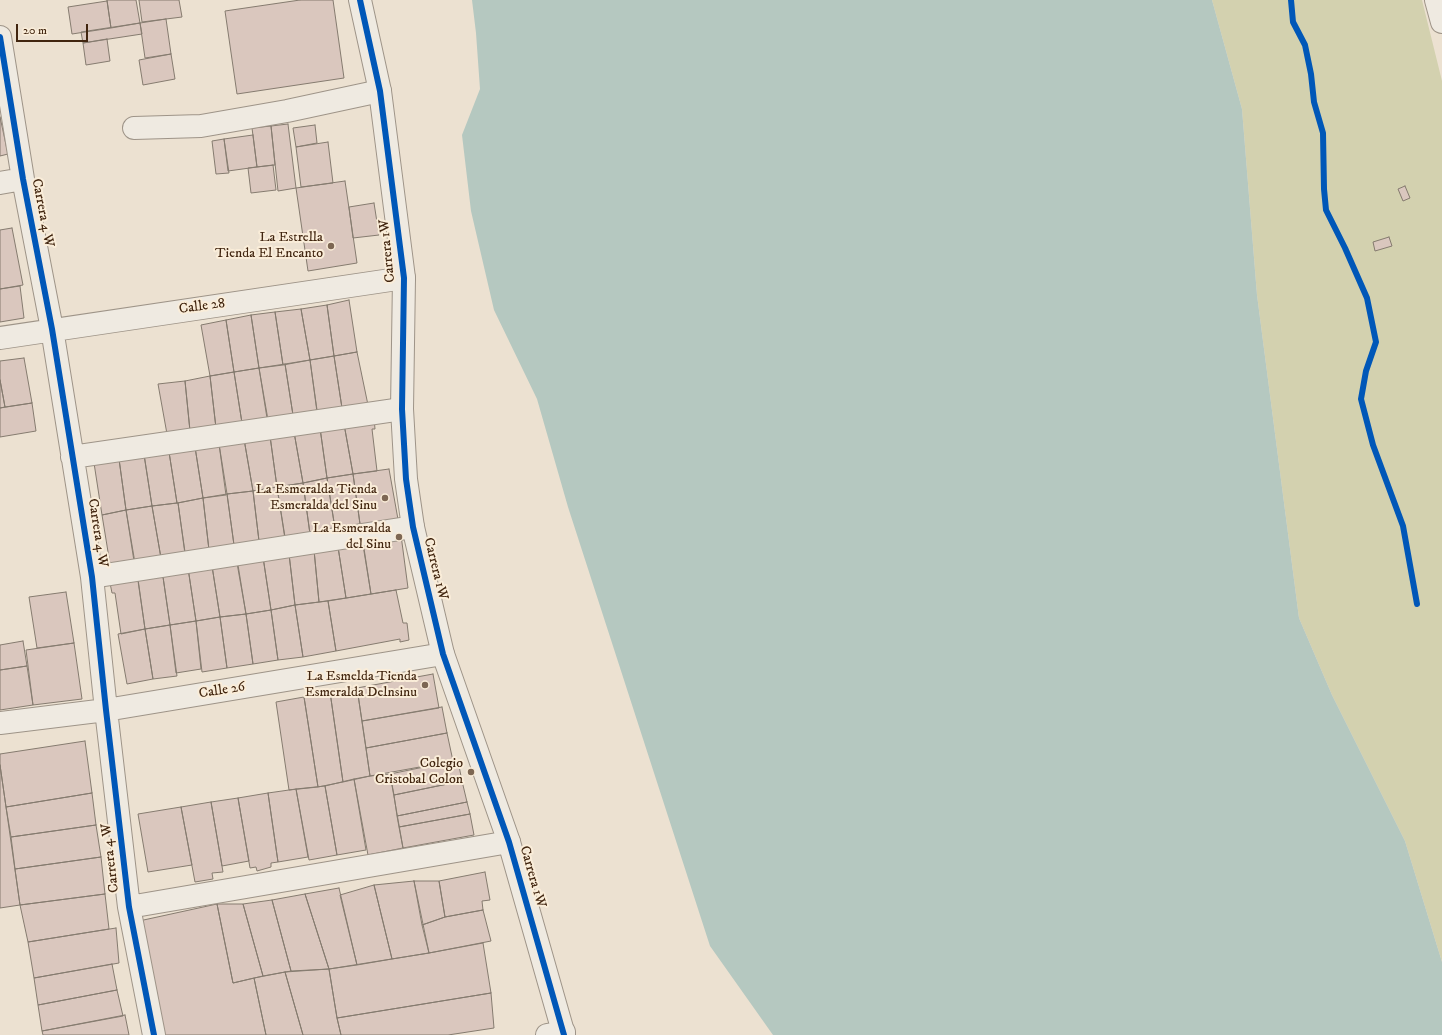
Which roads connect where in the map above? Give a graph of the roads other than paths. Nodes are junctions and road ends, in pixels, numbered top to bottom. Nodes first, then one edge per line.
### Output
1 (360, 0) edge
2 (0, 37) edge
3 (380, 91) junction
4 (134, 128) dead end
5 (23, 179) junction
6 (0, 183) edge
7 (404, 278) junction
8 (52, 329) junction
9 (0, 338) edge
10 (402, 409) junction
11 (72, 457) junction
12 (413, 527) junction
13 (92, 577) junction
14 (444, 654) junction
15 (106, 710) junction
16 (0, 723) edge
17 (509, 842) junction
18 (129, 907) junction
19 (559, 1034) edge
20 (154, 1035) edge

1 - 3 street, Carrera 1W
2 - 5 street, Carrera 4 W
3 - 4 street
3 - 7 street, Carrera 1W
5 - 6 street
5 - 8 street, Carrera 4 W
7 - 8 street, Calle 28
7 - 10 street, Carrera 1W
8 - 9 street, Calle 28
8 - 11 street, Carrera 4 W
10 - 11 street
10 - 12 street, Carrera 1W
11 - 13 street, Carrera 4 W
12 - 13 street
12 - 14 street, Carrera 1W
13 - 15 street, Carrera 4 W
14 - 15 street, Calle 26
14 - 17 street, Carrera 1W
15 - 16 street, Calle 26
15 - 18 street, Carrera 4 W
17 - 18 street
17 - 19 street, Carrera 1W
18 - 20 street, Carrera 4 W

